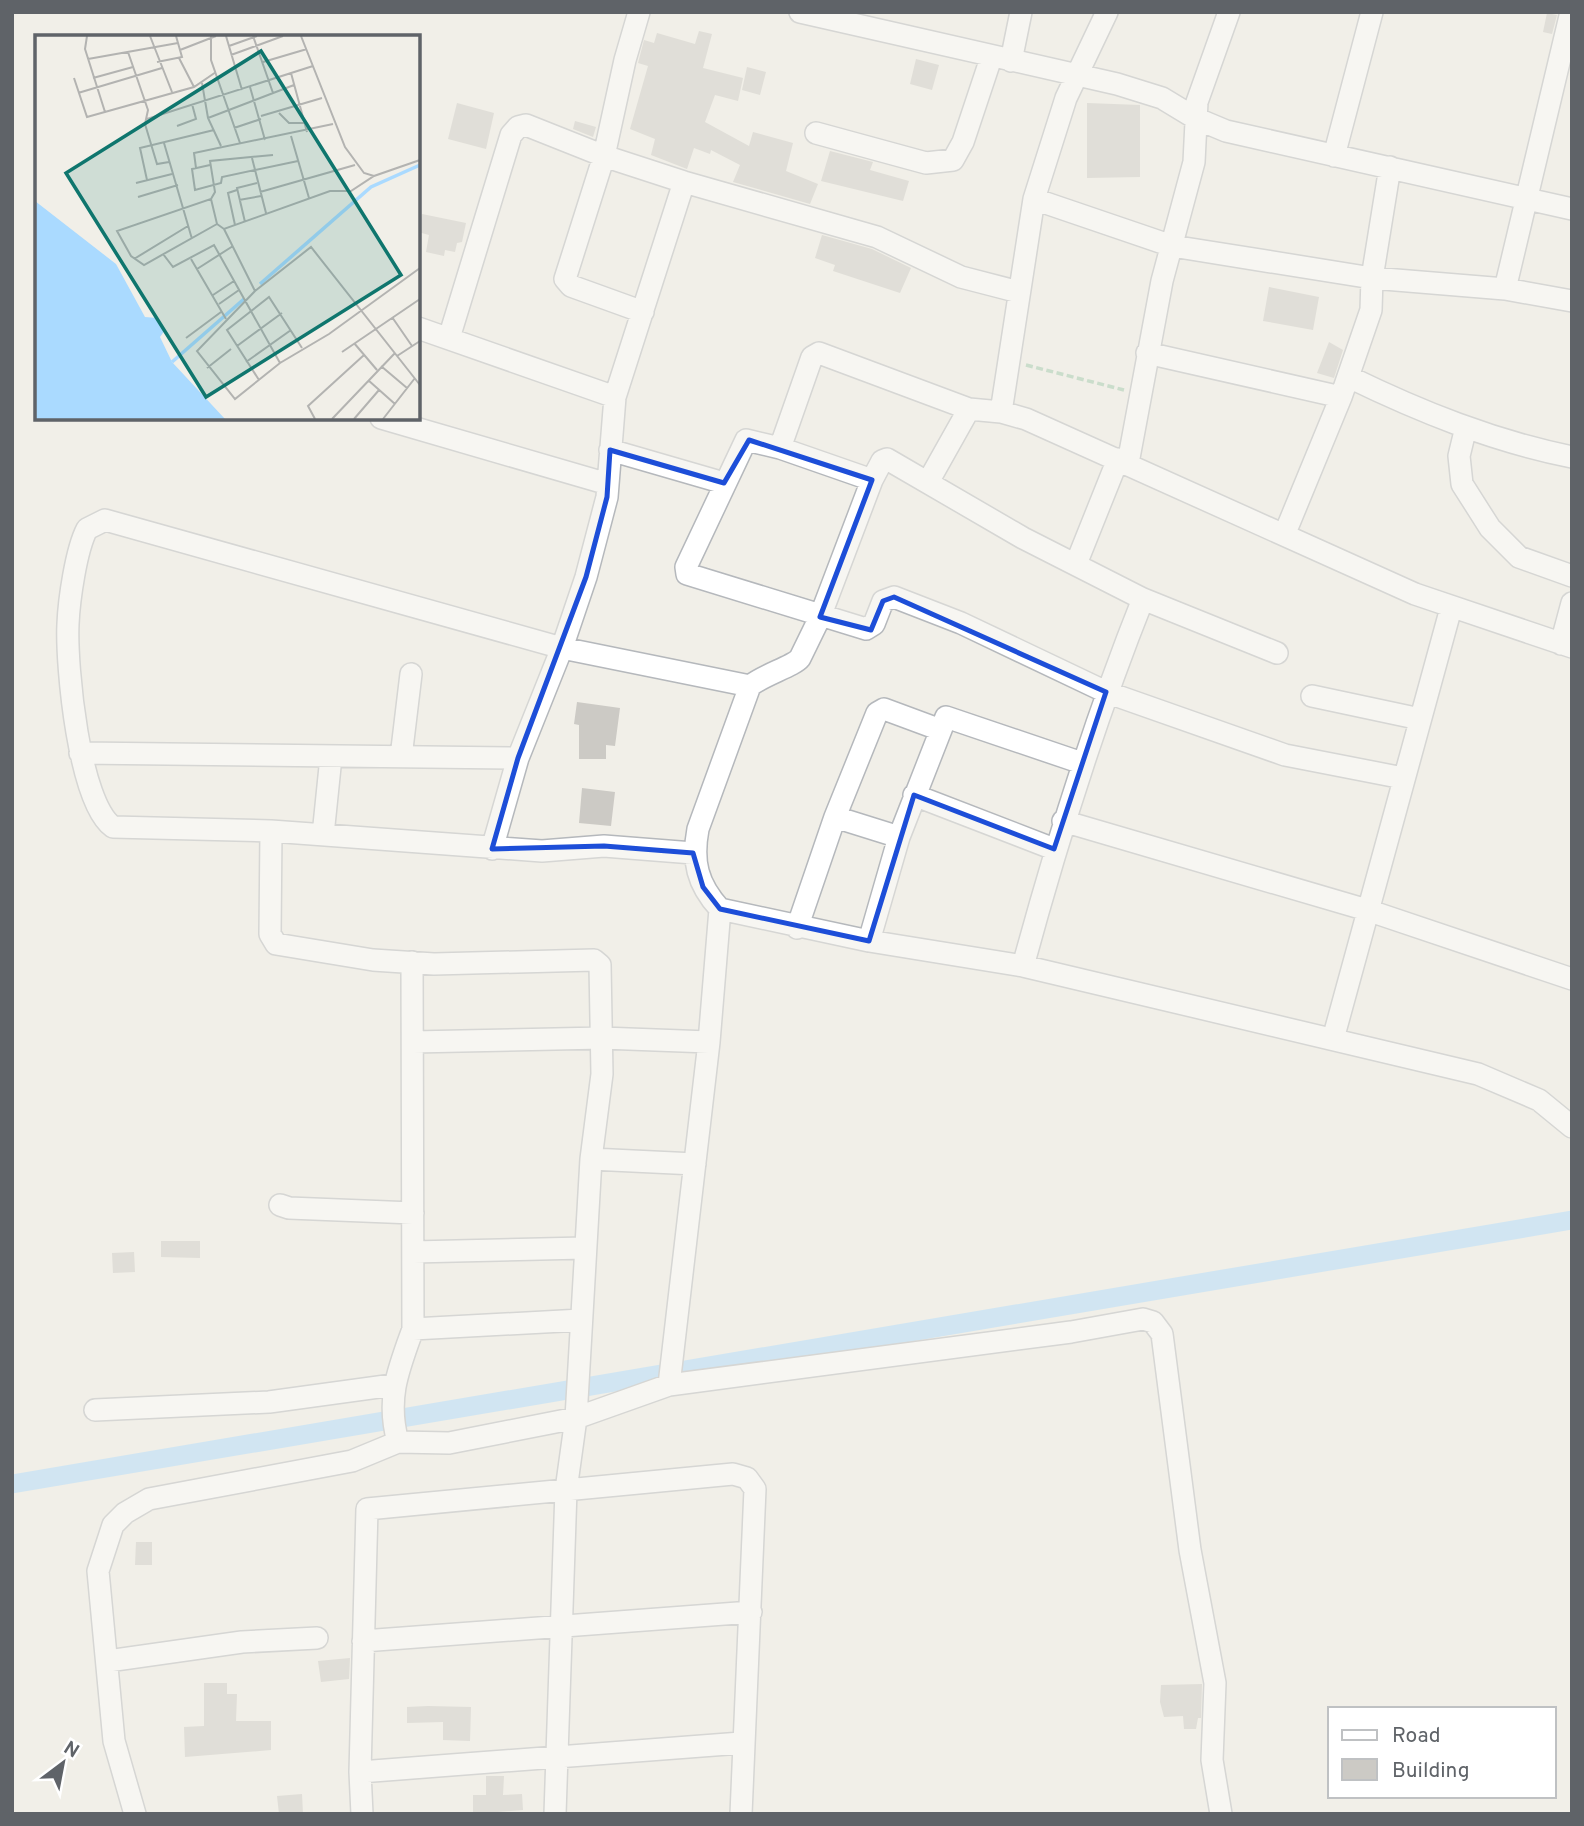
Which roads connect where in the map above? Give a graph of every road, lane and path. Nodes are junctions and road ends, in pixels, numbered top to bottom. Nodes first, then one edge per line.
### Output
1 (639, 12) edge
2 (800, 12) edge
3 (1021, 12) edge
4 (1107, 12) edge
5 (1229, 12) edge
6 (1372, 12) edge
7 (1571, 12) edge
8 (1001, 59) junction
9 (1077, 74) junction
10 (1564, 75) edge
11 (1195, 118) junction
12 (816, 133) dead end
13 (604, 156) junction
14 (1334, 156) junction
15 (1390, 167) junction
16 (684, 182) junction
17 (1527, 198) junction
18 (1034, 199) junction
19 (1572, 209) edge
20 (1172, 246) junction
21 (1373, 278) junction
22 (1505, 289) junction
23 (1019, 292) junction
24 (1572, 301) edge
25 (643, 312) junction
26 (420, 329) edge
27 (449, 338) junction
28 (1147, 353) junction
29 (1009, 361) junction
30 (1349, 377) junction
31 (1139, 394) junction
32 (615, 397) junction
33 (1341, 397) junction
34 (969, 409) junction
35 (1001, 412) junction
36 (388, 420) edge
37 (1466, 428) junction
38 (780, 448) junction
39 (610, 450) junction
40 (1572, 457) edge
41 (1123, 461) junction
42 (872, 480) junction
43 (928, 482) junction
44 (724, 483) junction
45 (608, 484) junction
46 (1285, 533) junction
47 (1076, 564) junction
48 (1572, 576) edge
49 (1143, 599) junction
50 (1572, 603) edge
51 (1451, 608) junction
52 (820, 617) junction
53 (1566, 646) edge
54 (562, 649) junction
55 (1277, 653) dead end
56 (411, 674) dead end
57 (750, 686) junction
58 (1106, 692) junction
59 (1312, 696) dead end
60 (1420, 719) junction
61 (939, 729) junction
62 (80, 754) junction
63 (331, 757) junction
64 (401, 757) junction
65 (518, 758) junction
66 (1082, 763) junction
67 (1404, 778) junction
68 (914, 794) junction
69 (835, 817) junction
70 (1063, 821) junction
71 (271, 831) junction
72 (323, 835) junction
73 (900, 837) junction
74 (492, 849) junction
75 (1054, 849) junction
76 (693, 853) junction
77 (720, 909) junction
78 (1367, 910) junction
79 (797, 928) junction
80 (869, 942) junction
81 (412, 962) junction
82 (1023, 966) junction
83 (1572, 979) edge
84 (602, 1038) junction
85 (1333, 1039) junction
86 (413, 1042) junction
87 (709, 1042) junction
88 (1572, 1127) edge
89 (591, 1159) junction
90 (695, 1164) junction
91 (280, 1205) dead end
92 (413, 1213) junction
93 (584, 1248) junction
94 (412, 1252) junction
95 (581, 1320) junction
96 (413, 1329) junction
97 (393, 1385) junction
98 (669, 1385) junction
99 (95, 1410) dead end
100 (576, 1418) junction
101 (398, 1442) junction
102 (566, 1490) junction
103 (751, 1612) junction
104 (560, 1626) junction
105 (317, 1638) dead end
106 (363, 1641) junction
107 (108, 1661) junction
108 (741, 1744) junction
109 (556, 1758) junction
110 (360, 1772) junction
111 (135, 1814) edge
112 (362, 1814) edge
113 (555, 1814) edge
114 (741, 1814) edge
115 (1221, 1814) edge

1 - 13 street
2 - 8 street
3 - 8 street
4 - 9 street
5 - 11 street
6 - 14 street
7 - 10 street
8 - 9 street
8 - 12 street
9 - 11 street
9 - 18 street
10 - 17 street
11 - 14 street
11 - 20 street
13 - 16 street
13 - 25 street
13 - 27 street
14 - 15 street
15 - 17 street
15 - 21 street
16 - 23 street
16 - 25 street
17 - 19 street
17 - 22 street
18 - 20 street
18 - 23 street
20 - 21 street
20 - 28 street
21 - 22 street
21 - 30 street
22 - 24 street
23 - 29 street
25 - 32 street
26 - 27 street
27 - 32 street
28 - 31 street
28 - 33 street
29 - 31 path
29 - 35 street
30 - 33 street
30 - 37 street
31 - 41 street
32 - 39 street
33 - 46 street
34 - 35 street
34 - 38 street
34 - 43 street
35 - 41 street
36 - 45 street
37 - 40 street
37 - 48 street
38 - 42 street
38 - 44 street
39 - 44 street
39 - 45 street
41 - 46 street
41 - 47 street
42 - 43 street
42 - 52 street
43 - 47 street
44 - 52 street
45 - 54 street
46 - 51 street
47 - 49 street
49 - 55 street
49 - 58 street
50 - 53 street
51 - 53 street
51 - 60 street
52 - 57 street
52 - 58 street
54 - 57 street
54 - 62 street
54 - 65 street
56 - 64 street
57 - 76 street
58 - 66 street
58 - 67 street
59 - 60 street
60 - 67 street
61 - 66 street
61 - 68 street
61 - 69 street
62 - 63 street
62 - 71 street
63 - 64 street
63 - 72 street
64 - 65 street
65 - 74 street
66 - 70 street
67 - 78 street
68 - 73 street
68 - 75 street
69 - 73 street
69 - 79 street
70 - 75 street
70 - 78 street
71 - 72 street
71 - 81 street
72 - 74 street
73 - 80 street
74 - 76 street
75 - 82 street
76 - 77 street
77 - 79 street
77 - 87 street
78 - 83 street
78 - 85 street
79 - 80 street
80 - 82 street
81 - 84 street
81 - 86 street
82 - 85 street
84 - 86 street
84 - 87 street
84 - 89 street
85 - 88 street
86 - 92 street
87 - 90 street
89 - 90 street
89 - 93 street
90 - 98 street
91 - 92 street
92 - 94 street
93 - 94 street
93 - 95 street
94 - 96 street
95 - 96 street
95 - 100 street
96 - 97 street
97 - 99 street
97 - 101 street
98 - 100 street
98 - 115 street
100 - 101 street
100 - 102 street
101 - 107 street
102 - 103 street
102 - 104 street
102 - 106 street
103 - 104 street
103 - 108 street
104 - 106 street
104 - 109 street
105 - 107 street
106 - 110 street
107 - 111 street
108 - 109 street
108 - 114 street
109 - 110 street
109 - 113 street
110 - 112 street

